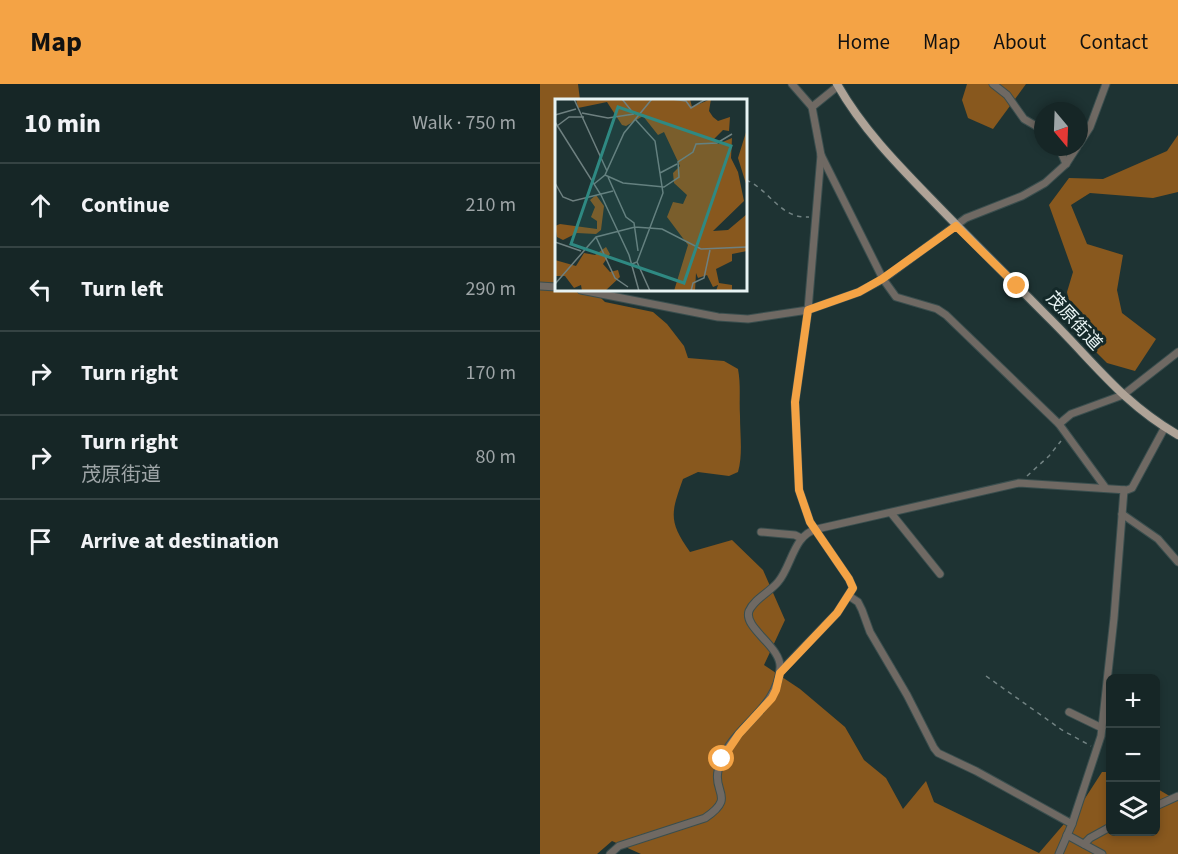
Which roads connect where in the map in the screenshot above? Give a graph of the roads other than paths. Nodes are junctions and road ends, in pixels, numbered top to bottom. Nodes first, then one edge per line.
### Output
1 (792, 84) edge
2 (993, 84) edge
3 (1106, 84) edge
4 (838, 85) edge
5 (812, 107) junction
6 (1034, 125) edge
7 (1088, 130) edge
8 (821, 154) junction
9 (1063, 156) edge
10 (1071, 156) edge
11 (1066, 164) junction
12 (956, 226) junction
13 (882, 279) junction
14 (540, 286) edge
15 (555, 287) edge
16 (586, 291) edge
17 (808, 310) junction
18 (1178, 352) edge
19 (1123, 395) junction
20 (1059, 424) junction
21 (1165, 427) junction
22 (1178, 435) edge
23 (1105, 487) junction
24 (1124, 490) junction
25 (891, 513) junction
26 (1122, 514) junction
27 (817, 529) junction
28 (761, 532) dead end
29 (801, 538) junction
30 (1178, 562) edge
31 (940, 574) dead end
32 (849, 596) junction
33 (780, 673) junction
34 (1069, 712) dead end
35 (1102, 728) junction
36 (1178, 796) edge
37 (1160, 804) edge
38 (1072, 824) junction
39 (1106, 829) edge
40 (1067, 835) junction
41 (1084, 844) junction
42 (610, 854) edge
43 (1059, 854) edge
44 (1102, 854) edge

1 - 5 street
2 - 6 street
3 - 7 street
4 - 5 street
4 - 12 main road, 茂原街道
5 - 8 street
8 - 13 street
8 - 17 street
9 - 11 street
10 - 11 street
11 - 12 street
12 - 13 street
12 - 19 main road, 茂原街道
13 - 17 street
13 - 20 street
14 - 15 street
16 - 17 street
17 - 27 street
18 - 19 street
19 - 20 street
19 - 21 main road, 茂原街道
20 - 23 street
21 - 22 main road, 茂原街道
21 - 24 street
23 - 24 street
23 - 25 street
24 - 26 street
25 - 27 street
25 - 31 street
26 - 30 street
26 - 35 street
27 - 29 street
27 - 32 street
28 - 29 street
29 - 33 street
32 - 33 street
32 - 38 street
33 - 42 street
34 - 35 street
35 - 38 street
36 - 37 street
38 - 40 street
39 - 41 street
40 - 41 street
40 - 43 street
41 - 44 street

